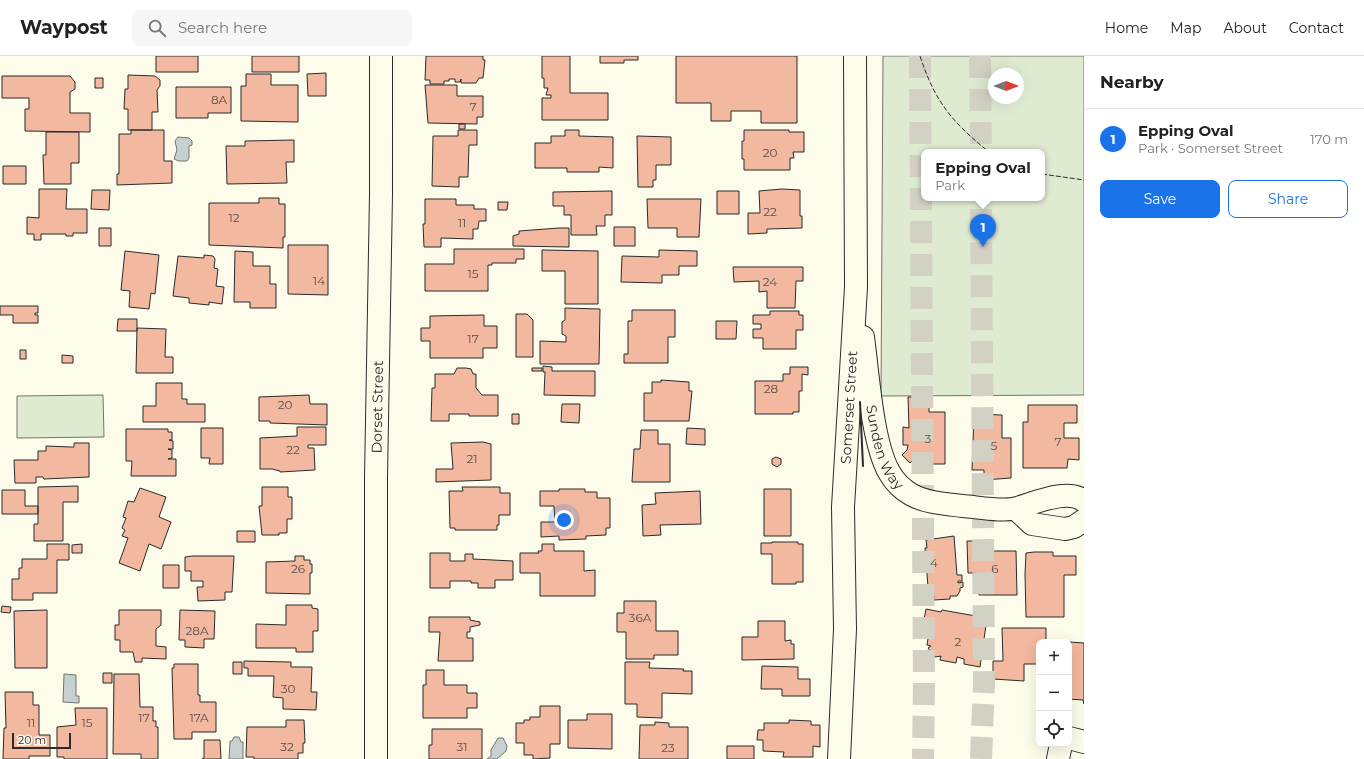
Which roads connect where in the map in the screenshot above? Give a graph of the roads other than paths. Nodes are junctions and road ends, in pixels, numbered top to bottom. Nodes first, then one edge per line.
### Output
1 (381, 56) edge
2 (855, 56) edge
3 (856, 287) junction
4 (1084, 501) edge
5 (1016, 509) junction
6 (1084, 520) edge
7 (1072, 739) edge
8 (1084, 742) edge
9 (1060, 747) edge
10 (376, 759) edge
11 (839, 759) edge
12 (1058, 759) edge

1 - 10 street, Dorset Street
2 - 3 street, Somerset Street
3 - 5 street, Sunden Way
3 - 11 street, Somerset Street
4 - 5 street, Sunden Way
5 - 6 street
7 - 8 street
9 - 12 street

